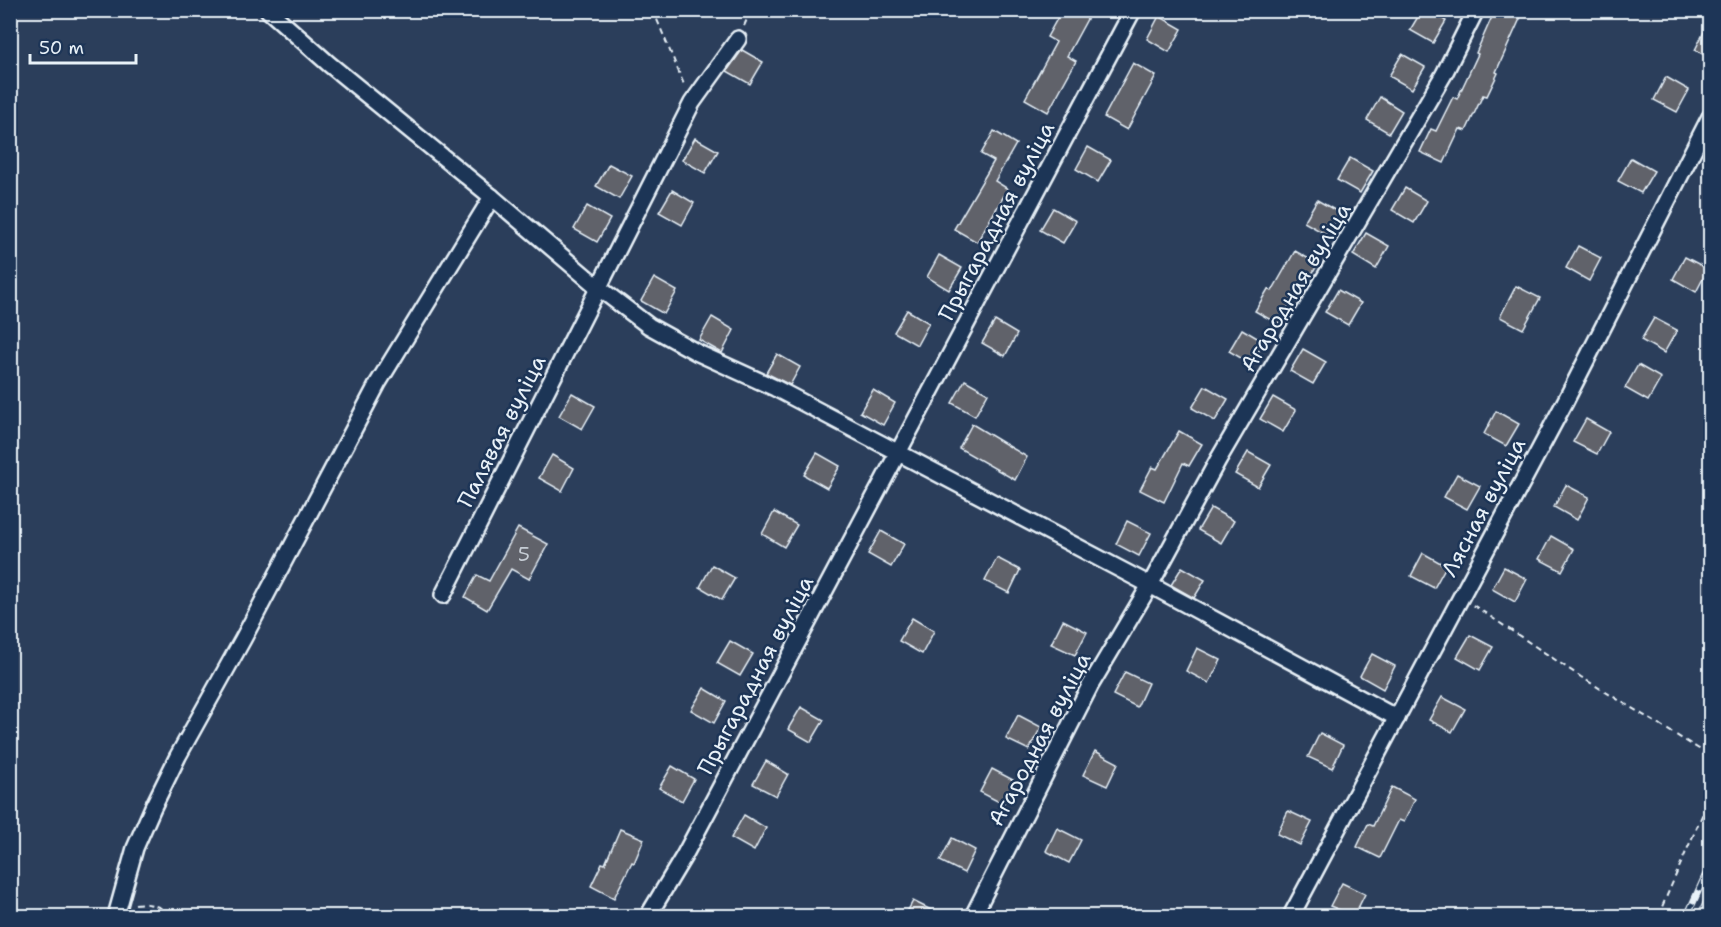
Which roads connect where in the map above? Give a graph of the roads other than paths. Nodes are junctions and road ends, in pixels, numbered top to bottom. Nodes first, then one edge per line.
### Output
1 (268, 10) edge
2 (1133, 10) edge
3 (1476, 10) edge
4 (738, 39) dead end
5 (1710, 117) edge
6 (492, 197) junction
7 (599, 288) junction
8 (898, 453) junction
9 (1150, 585) junction
10 (443, 595) dead end
11 (1397, 718) junction
12 (117, 914) edge
13 (648, 916) edge
14 (973, 916) edge
15 (1291, 916) edge

1 - 6 street
2 - 8 street, Прыгарадная вуліца
3 - 9 street, Агародная вуліца
4 - 7 street, Палявая вуліца
5 - 11 street, Лясная вуліца
6 - 7 street
6 - 12 street
7 - 8 street
7 - 10 street, Палявая вуліца
8 - 9 street
8 - 13 street, Прыгарадная вуліца
9 - 11 street
9 - 14 street, Агародная вуліца
11 - 15 street, Лясная вуліца

